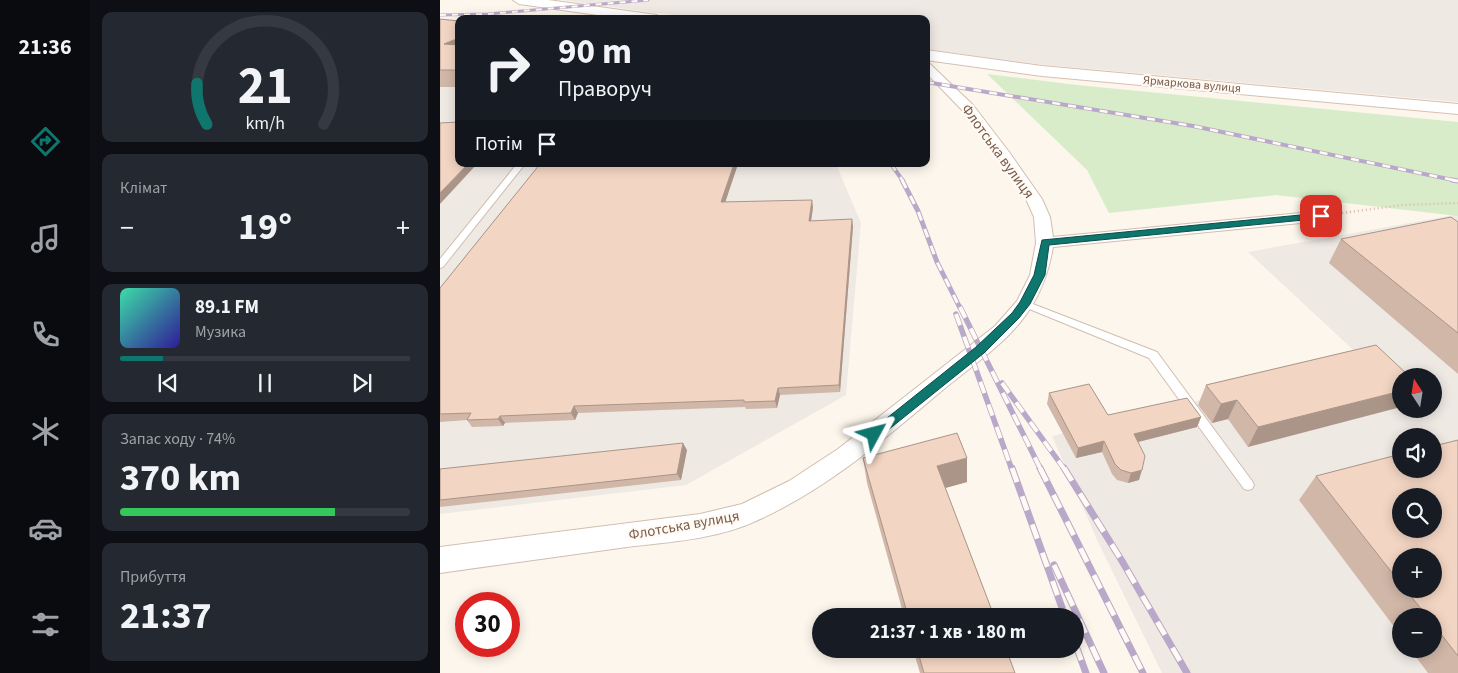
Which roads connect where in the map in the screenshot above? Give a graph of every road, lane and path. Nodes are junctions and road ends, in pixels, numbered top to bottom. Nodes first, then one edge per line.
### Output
1 (519, 0) edge
2 (628, 15) edge
3 (930, 56) edge
4 (930, 70) edge
5 (1458, 109) edge
6 (519, 167) edge
7 (1458, 204) edge
8 (1321, 216) joint
9 (1045, 242) junction
10 (440, 265) edge
11 (1025, 304) junction
12 (1248, 485) dead end
13 (440, 560) edge

1 - 2 street
3 - 5 street, Ярмаркова вулиця
4 - 9 street, Флотська вулиця
6 - 10 lane
7 - 8 path
8 - 9 street
9 - 11 street, Флотська вулиця
11 - 12 lane
11 - 13 street, Флотська вулиця

